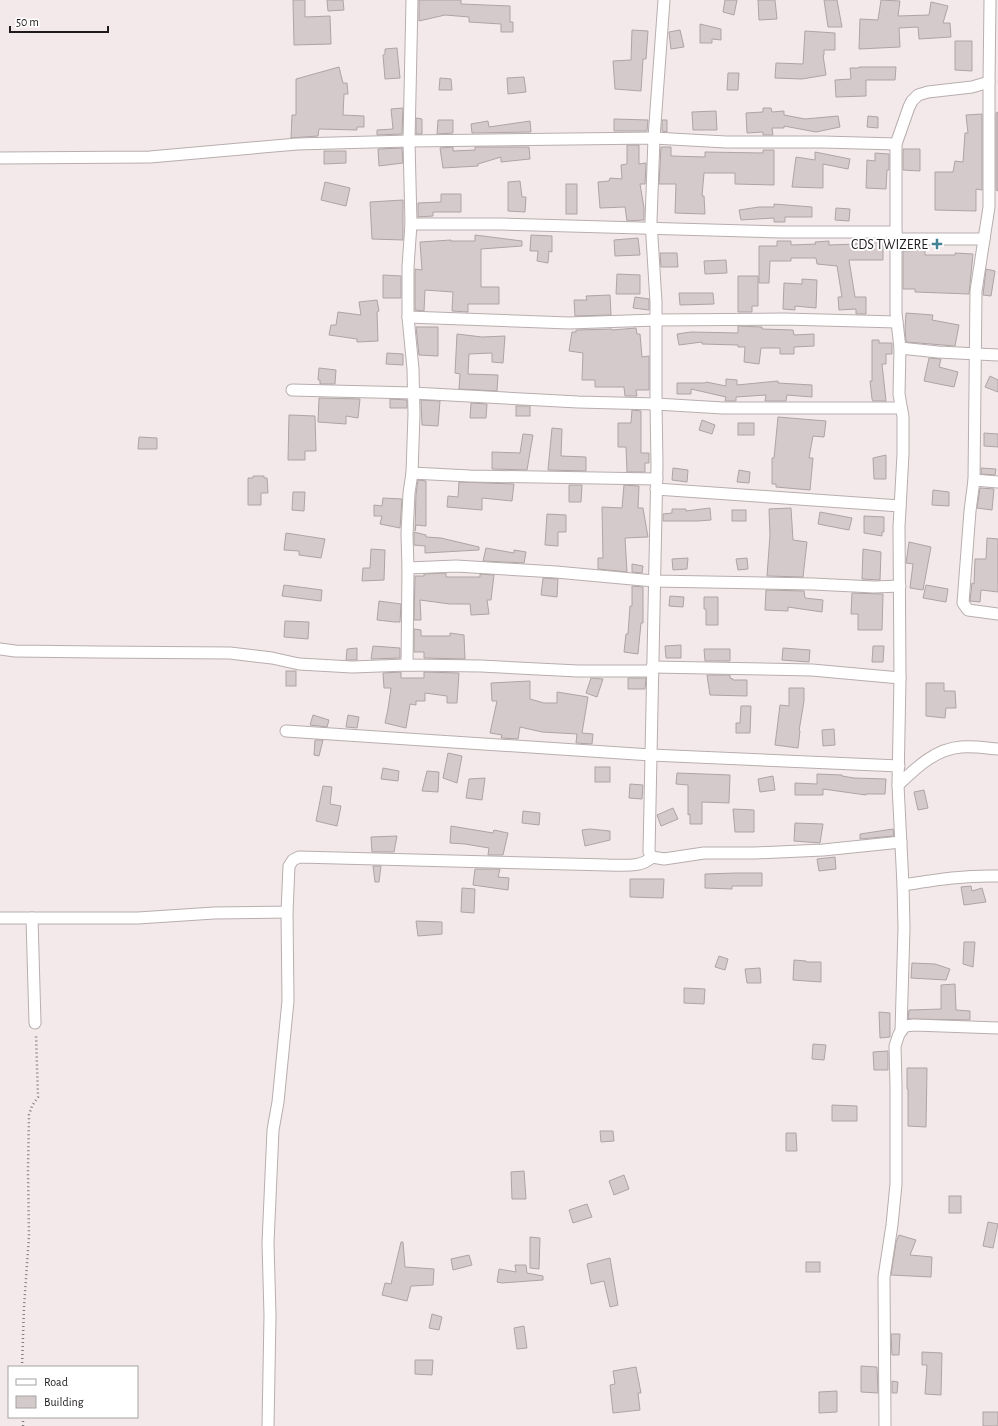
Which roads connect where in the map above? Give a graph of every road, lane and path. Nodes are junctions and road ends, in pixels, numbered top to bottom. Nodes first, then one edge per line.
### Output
1 (412, 0) edge
2 (664, 0) edge
3 (990, 0) edge
4 (988, 82) junction
5 (654, 138) junction
6 (409, 141) junction
7 (896, 144) junction
8 (0, 158) edge
9 (993, 212) edge
10 (410, 224) junction
11 (651, 229) junction
12 (896, 235) junction
13 (984, 239) junction
14 (408, 318) junction
15 (656, 320) junction
16 (897, 322) junction
17 (900, 348) junction
18 (977, 354) junction
19 (998, 355) edge
20 (292, 390) dead end
21 (414, 393) junction
22 (656, 404) junction
23 (901, 408) junction
24 (412, 472) junction
25 (974, 480) junction
26 (998, 482) edge
27 (657, 484) junction
28 (900, 506) junction
29 (408, 568) junction
30 (654, 581) junction
31 (900, 586) junction
32 (998, 614) edge
33 (0, 649) edge
34 (406, 665) junction
35 (652, 669) junction
36 (900, 678) junction
37 (286, 731) dead end
38 (998, 749) edge
39 (651, 755) junction
40 (898, 766) junction
41 (898, 785) junction
42 (901, 842) junction
43 (652, 857) junction
44 (998, 876) edge
45 (903, 885) junction
46 (287, 912) junction
47 (0, 918) edge
48 (32, 918) junction
49 (35, 1023) joint
50 (998, 1028) edge
51 (901, 1031) junction
52 (22, 1366) edge
53 (268, 1426) edge
54 (884, 1426) edge

1 - 6 street
2 - 5 street
3 - 4 street
4 - 7 street
4 - 9 street
5 - 6 street
5 - 7 street
5 - 11 street
6 - 8 street
6 - 10 street
7 - 12 street
9 - 13 street
10 - 11 street
10 - 14 street
11 - 12 street
11 - 15 street
12 - 13 street
12 - 16 street
13 - 18 street
14 - 15 street
14 - 21 street
15 - 16 street
15 - 22 street
16 - 17 street
17 - 18 street
17 - 23 street
18 - 19 street
18 - 25 street
20 - 21 street
21 - 22 street
21 - 24 street
22 - 23 street
22 - 27 street
23 - 28 street
24 - 27 street
24 - 29 street
25 - 26 street
25 - 32 street
27 - 28 street
27 - 30 street
28 - 31 street
29 - 30 street
29 - 34 street
30 - 31 street
30 - 35 street
31 - 36 street
33 - 34 street
34 - 35 street
35 - 36 street
35 - 39 street
36 - 40 street
37 - 39 street
38 - 41 street
39 - 40 street
39 - 43 street
40 - 41 street
41 - 42 street
42 - 43 street
42 - 45 street
43 - 46 street
44 - 45 street
45 - 51 street
46 - 48 street
46 - 53 street
47 - 48 street
48 - 49 street
49 - 52 path
50 - 51 street
51 - 54 street

